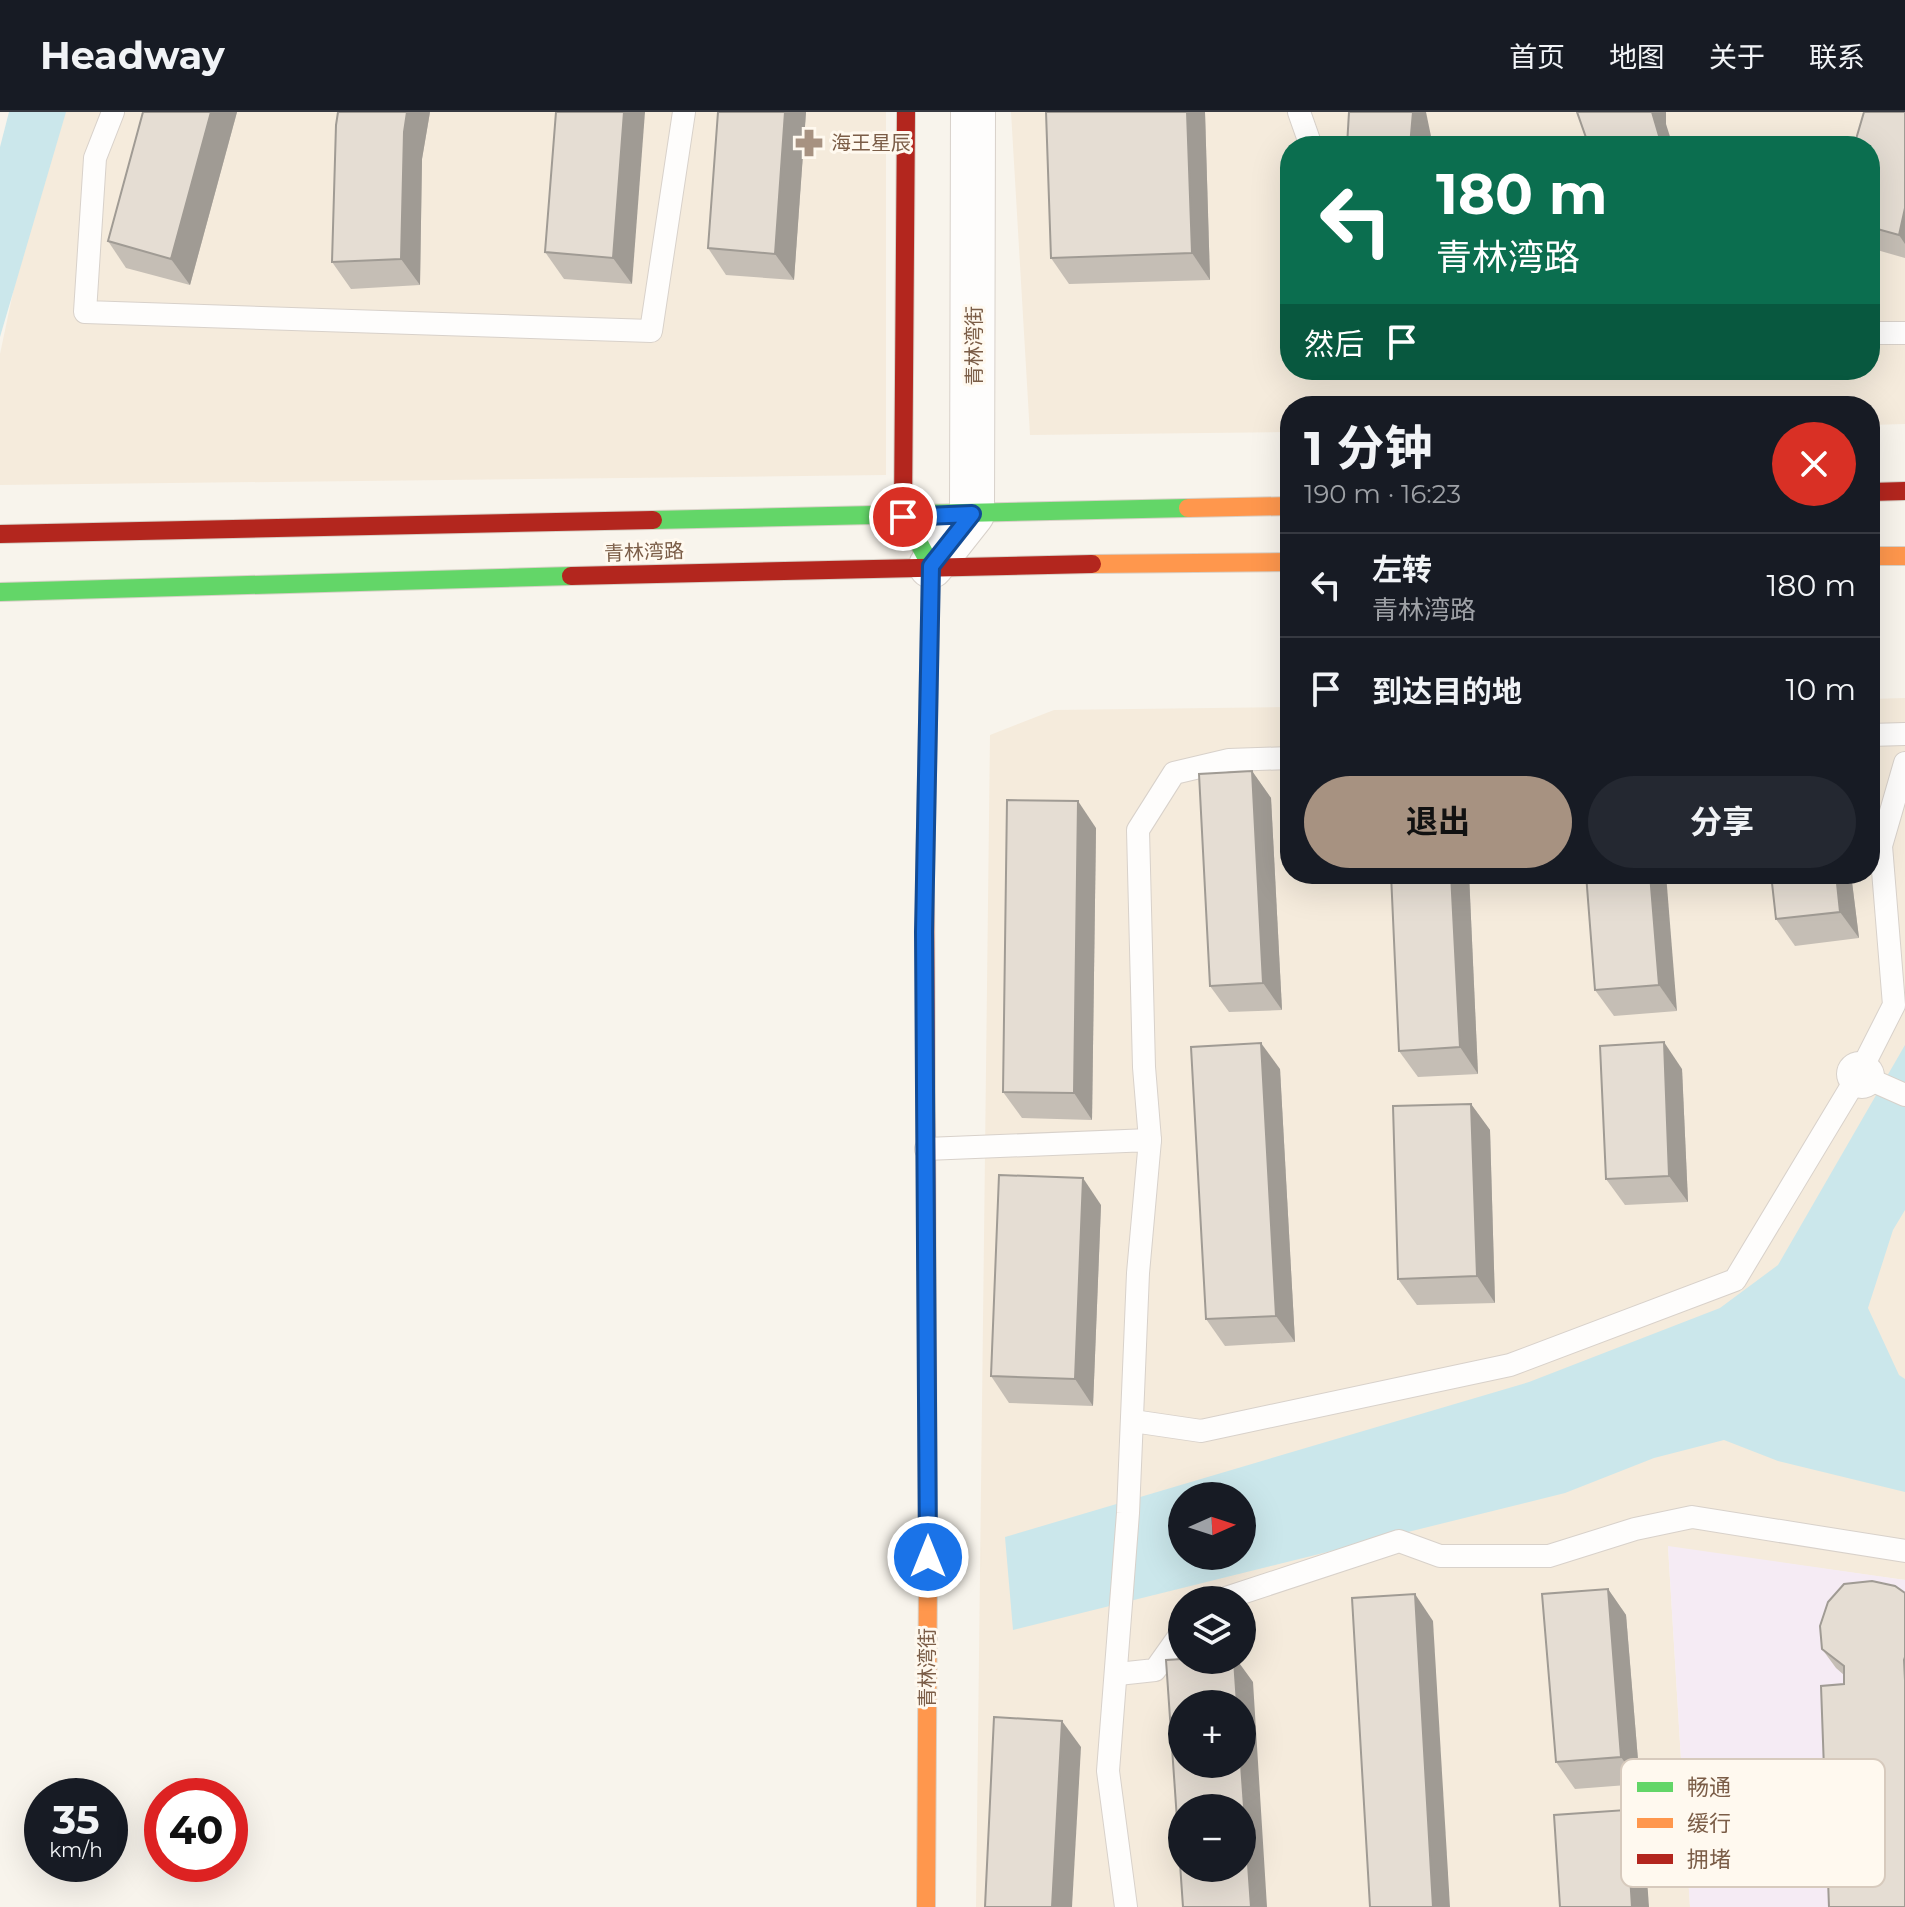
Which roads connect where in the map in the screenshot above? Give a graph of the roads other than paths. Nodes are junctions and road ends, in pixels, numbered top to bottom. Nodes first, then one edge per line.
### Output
1 (113, 112) edge
2 (684, 112) edge
3 (906, 112) edge
4 (973, 112) edge
5 (1299, 112) edge
6 (1307, 136) edge
7 (1880, 333) edge
8 (1905, 333) edge
9 (1905, 491) edge
10 (1880, 492) edge
11 (1280, 506) edge
12 (972, 514) junction
13 (903, 517) junction
14 (0, 534) edge
15 (1880, 556) edge
16 (1905, 556) edge
17 (1280, 562) edge
18 (931, 566) junction
19 (0, 592) edge
20 (1905, 734) edge
21 (1880, 735) edge
22 (1280, 758) edge
23 (1905, 763) edge
24 (1860, 1075) junction
25 (1905, 1095) edge
26 (1150, 1140) junction
27 (926, 1149) junction
28 (1133, 1421) junction
29 (1905, 1551) edge
30 (1256, 1588) edge
31 (1168, 1652) edge
32 (1118, 1674) junction
33 (926, 1907) edge
34 (1126, 1907) edge

1 - 2 lane
3 - 13 main road
4 - 12 street, 青林湾街
5 - 6 lane
7 - 8 lane
9 - 10 main road
11 - 12 main road, 青林湾路
12 - 13 main road, 青林湾路
12 - 18 street
13 - 14 main road, 青林湾路
13 - 18 main road
15 - 16 main road
17 - 18 main road, 青林湾路
18 - 19 main road, 青林湾路
18 - 27 main road, 青林湾街
20 - 21 lane
22 - 26 lane
23 - 24 lane
24 - 25 lane
24 - 28 lane
26 - 27 lane
26 - 28 lane
27 - 33 main road, 青林湾街
28 - 32 lane
29 - 30 lane
31 - 32 lane
32 - 34 lane

